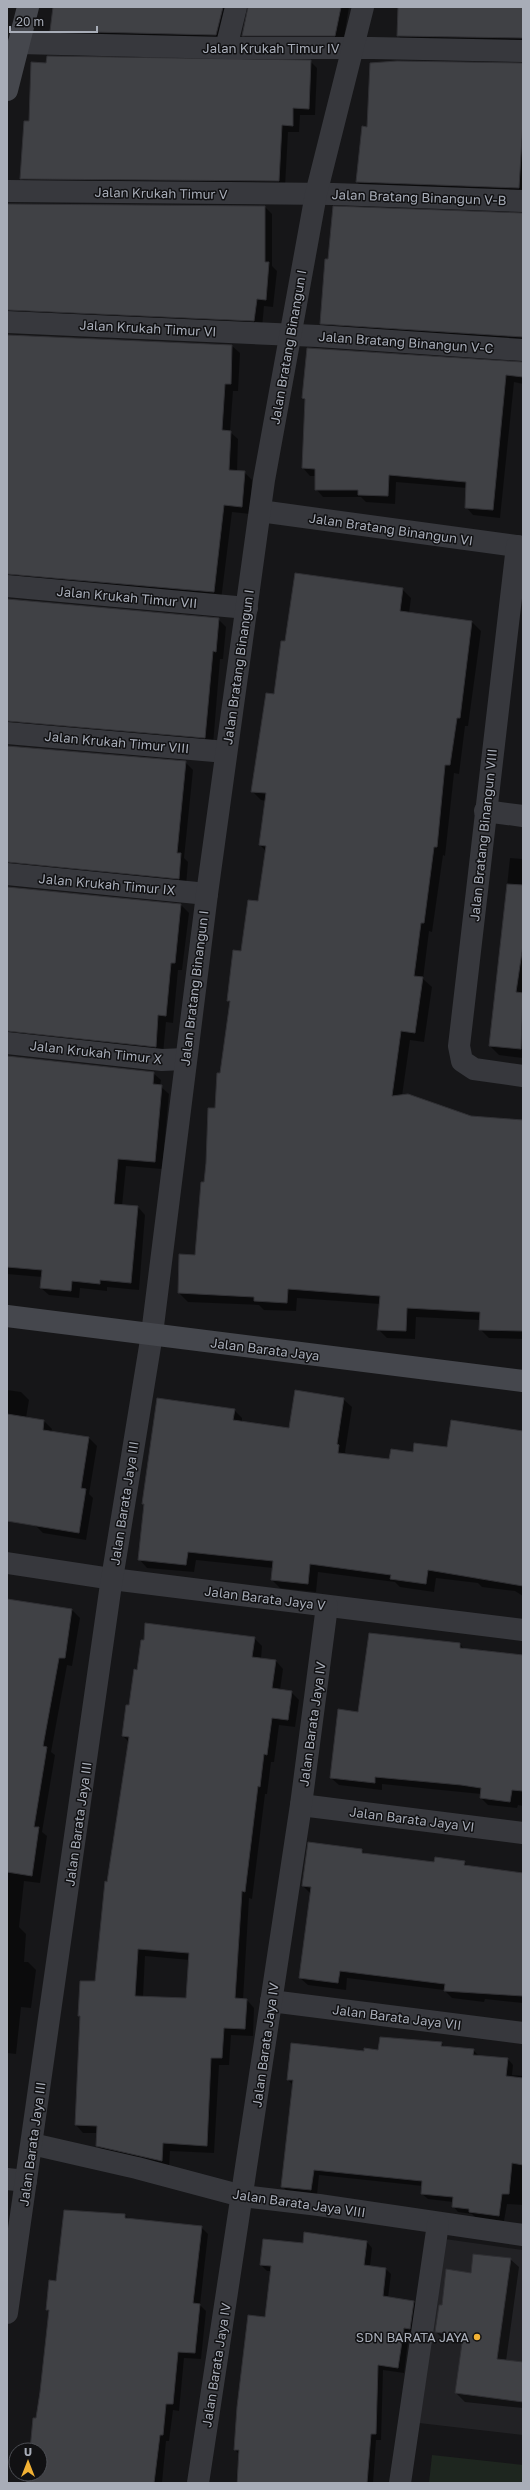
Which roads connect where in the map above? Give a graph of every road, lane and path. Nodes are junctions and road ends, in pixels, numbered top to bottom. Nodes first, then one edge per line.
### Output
1 (28, 7) edge
2 (236, 7) edge
3 (363, 7) edge
4 (19, 43) junction
5 (226, 48) junction
6 (352, 48) junction
7 (523, 51) edge
8 (7, 90) edge
9 (7, 191) edge
10 (316, 194) junction
11 (523, 201) edge
12 (7, 322) edge
13 (290, 335) junction
14 (523, 350) edge
15 (260, 511) junction
16 (520, 546) edge
17 (7, 586) edge
18 (247, 608) junction
19 (7, 733) edge
20 (226, 752) junction
21 (485, 811) junction
22 (523, 816) edge
23 (7, 874) edge
24 (207, 894) junction
25 (7, 1042) edge
26 (185, 1059) junction
27 (523, 1076) edge
28 (7, 1316) edge
29 (152, 1334) junction
30 (523, 1381) edge
31 (7, 1563) edge
32 (112, 1579) junction
33 (327, 1606) junction
34 (523, 1630) edge
35 (301, 1805) junction
36 (523, 1833) edge
37 (271, 2002) junction
38 (523, 2033) edge
39 (32, 2144) junction
40 (17, 2180) edge
41 (242, 2196) junction
42 (438, 2224) junction
43 (523, 2235) edge
44 (7, 2314) edge
45 (198, 2483) edge
46 (400, 2483) edge

1 - 4 main road
2 - 5 street
3 - 6 street, Jalan Bratang Binangun I
4 - 5 street, Jalan Krukah Timur IV
4 - 8 main road
5 - 6 street, Jalan Krukah Timur IV
6 - 7 street, Jalan Krukah Timur IV
6 - 10 street, Jalan Bratang Binangun I
9 - 10 street, Jalan Krukah Timur V
10 - 11 street, Jalan Bratang Binangun V-B
10 - 13 street, Jalan Bratang Binangun I
12 - 13 street, Jalan Krukah Timur VI
13 - 14 street, Jalan Bratang Binangun V-C
13 - 15 street, Jalan Bratang Binangun I
15 - 16 street, Jalan Bratang Binangun VI
15 - 18 street, Jalan Bratang Binangun I
16 - 21 street, Jalan Bratang Binangun VIII
17 - 18 street, Jalan Krukah Timur VII
18 - 20 street, Jalan Bratang Binangun I
19 - 20 street, Jalan Krukah Timur VIII
20 - 24 street, Jalan Bratang Binangun I
21 - 22 street
21 - 27 street, Jalan Bratang Binangun VIII
23 - 24 street, Jalan Krukah Timur IX
24 - 26 street, Jalan Bratang Binangun I
25 - 26 street, Jalan Krukah Timur X
26 - 29 street, Jalan Bratang Binangun I
28 - 29 main road, Jalan Barata Jaya
29 - 30 main road, Jalan Barata Jaya
29 - 32 street, Jalan Barata Jaya III
31 - 32 street, Jalan Barata Jaya V
32 - 33 street, Jalan Barata Jaya V
32 - 39 street, Jalan Barata Jaya III
33 - 34 street, Jalan Barata Jaya V
33 - 35 street, Jalan Barata Jaya IV
35 - 36 street, Jalan Barata Jaya VI
35 - 37 street, Jalan Barata Jaya IV
37 - 38 street, Jalan Barata Jaya VII
37 - 41 street, Jalan Barata Jaya IV
39 - 40 street, Jalan Barata Jaya III
39 - 41 street, Jalan Barata Jaya VIII
40 - 44 street, Jalan Barata Jaya III
41 - 42 street, Jalan Barata Jaya VIII
41 - 45 street, Jalan Barata Jaya IV
42 - 43 street, Jalan Barata Jaya VIII
42 - 46 street

